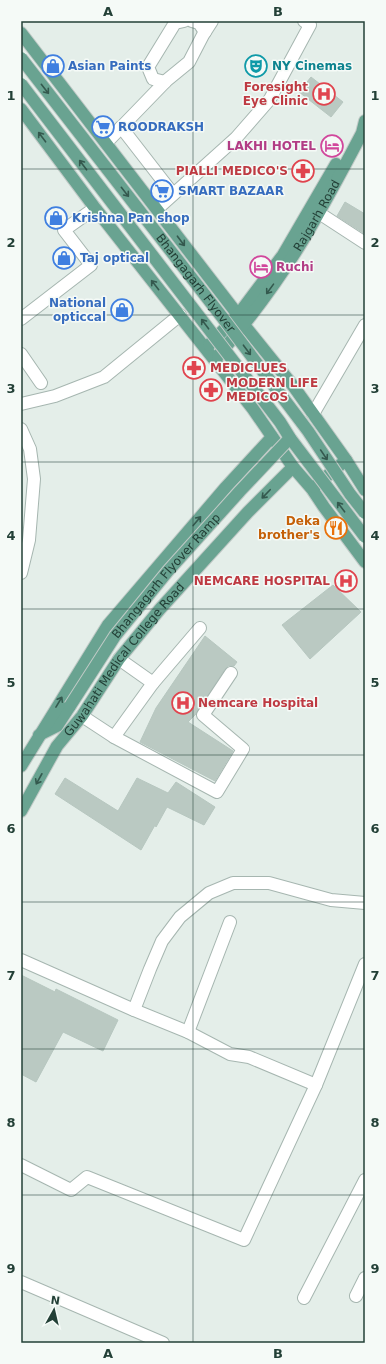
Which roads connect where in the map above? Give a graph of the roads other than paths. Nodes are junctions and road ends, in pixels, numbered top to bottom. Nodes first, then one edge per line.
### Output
1 (184, 21) edge
2 (192, 21) edge
3 (212, 21) edge
4 (304, 21) edge
5 (205, 32) junction
6 (21, 33) edge
7 (21, 58) edge
8 (165, 82) junction
9 (21, 84) edge
10 (21, 109) edge
11 (362, 128) edge
12 (119, 130) junction
13 (106, 143) junction
14 (165, 201) junction
15 (95, 208) junction
16 (319, 213) junction
17 (365, 243) edge
18 (180, 315) junction
19 (21, 319) edge
20 (241, 320) junction
21 (365, 325) edge
22 (206, 348) junction
23 (21, 354) edge
24 (215, 360) junction
25 (41, 383) dead end
26 (21, 404) edge
27 (313, 414) junction
28 (21, 429) edge
29 (272, 437) junction
30 (290, 438) junction
31 (26, 456) edge
32 (346, 460) junction
33 (293, 466) junction
34 (352, 470) junction
35 (365, 490) edge
36 (315, 494) junction
37 (365, 512) edge
38 (365, 537) edge
39 (25, 539) edge
40 (365, 562) edge
41 (21, 573) edge
42 (200, 628) dead end
43 (119, 659) junction
44 (231, 673) dead end
45 (153, 683) junction
46 (82, 716) junction
47 (57, 726) junction
48 (39, 735) junction
49 (114, 737) junction
50 (57, 746) junction
51 (21, 766) edge
52 (21, 811) edge
53 (365, 903) edge
54 (230, 922) dead end
55 (21, 960) edge
56 (365, 964) edge
57 (134, 1010) junction
58 (188, 1032) junction
59 (316, 1085) junction
60 (21, 1165) edge
61 (365, 1180) edge
62 (365, 1278) edge
63 (21, 1282) edge
64 (356, 1296) dead end
65 (304, 1298) dead end
66 (162, 1343) edge

1 - 8 street
2 - 5 street
3 - 5 street
4 - 14 street
5 - 8 street
6 - 13 main road
7 -> 37 main road, Bhangagarh Flyover, bridge
8 - 12 street
30 -> 9 main road, Bhangagarh Flyover, bridge
15 -> 10 main road
11 - 16 main road, Rajgarh Road
11 - 20 main road, Rajgarh Road
12 - 13 street
12 - 14 street
13 - 14 main road
14 -> 20 main road
18 -> 15 main road
15 - 19 street
16 - 17 street
16 -> 20 main road, Rajgarh Road
18 - 22 main road
18 - 26 street
20 - 22 main road, Rajgarh Road
20 - 24 main road, Rajgarh Road
20 - 27 main road
21 - 27 street
22 - 24 main road
23 - 25 street
24 - 29 main road
27 - 32 main road
28 - 31 street
29 - 33 main road
48 -> 29 main road, Guwahati Medical College Road
38 -> 30 main road, Bhangagarh Flyover, bridge
30 - 47 main road, Bhangagarh Flyover Ramp, bridge
31 - 39 street
32 - 34 main road
32 - 36 main road
33 - 36 main road
33 -> 43 main road, Guwahati Medical College Road
34 - 35 main road
34 - 36 main road
36 - 40 main road
39 - 41 street
42 - 45 street
43 - 45 street
43 - 46 main road, Guwahati Medical College Road
44 - 49 street
45 - 49 street
46 - 49 street
46 - 50 main road, Guwahati Medical College Road
47 - 48 main road
47 - 50 main road
48 - 51 main road, Guwahati Medical College Road
50 -> 52 main road, Guwahati Medical College Road
53 - 57 street
54 - 58 street
55 - 57 street
56 - 59 street
57 - 58 street
58 - 59 street
59 - 60 street
61 - 65 street
62 - 64 street
63 - 66 street

